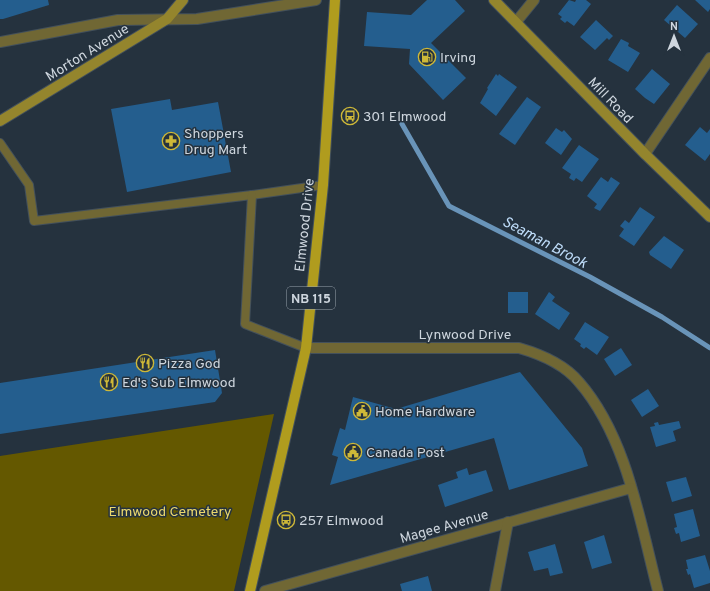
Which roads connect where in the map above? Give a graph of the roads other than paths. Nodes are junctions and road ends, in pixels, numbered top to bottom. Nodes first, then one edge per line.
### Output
1 (183, 0) edge
2 (316, 0) edge
3 (335, 0) edge
4 (494, 0) edge
5 (534, 0) edge
6 (166, 19) junction
7 (516, 22) junction
8 (0, 42) edge
9 (710, 58) edge
10 (0, 121) edge
11 (0, 143) edge
12 (645, 154) junction
13 (323, 184) junction
14 (252, 195) junction
15 (710, 217) edge
16 (306, 348) junction
17 (631, 488) junction
18 (508, 522) junction
19 (250, 591) edge
20 (265, 591) edge
21 (495, 591) edge
22 (658, 591) edge

1 - 6 street, Morton Avenue
2 - 6 street
3 - 13 main road, Elmwood Drive / NB 115
4 - 7 street, Mill Road
5 - 7 street
6 - 8 street
6 - 10 street, Morton Avenue
7 - 12 street, Mill Road
9 - 12 street
11 - 14 lane
12 - 15 street, Mill Road
13 - 14 lane
13 - 16 main road, Elmwood Drive / NB 115
14 - 16 lane
16 - 17 street, Lynwood Drive
16 - 19 main road, Elmwood Drive / NB 115
17 - 18 street, Magee Avenue
17 - 22 street, Lynwood Drive
18 - 20 street, Magee Avenue
18 - 21 street

